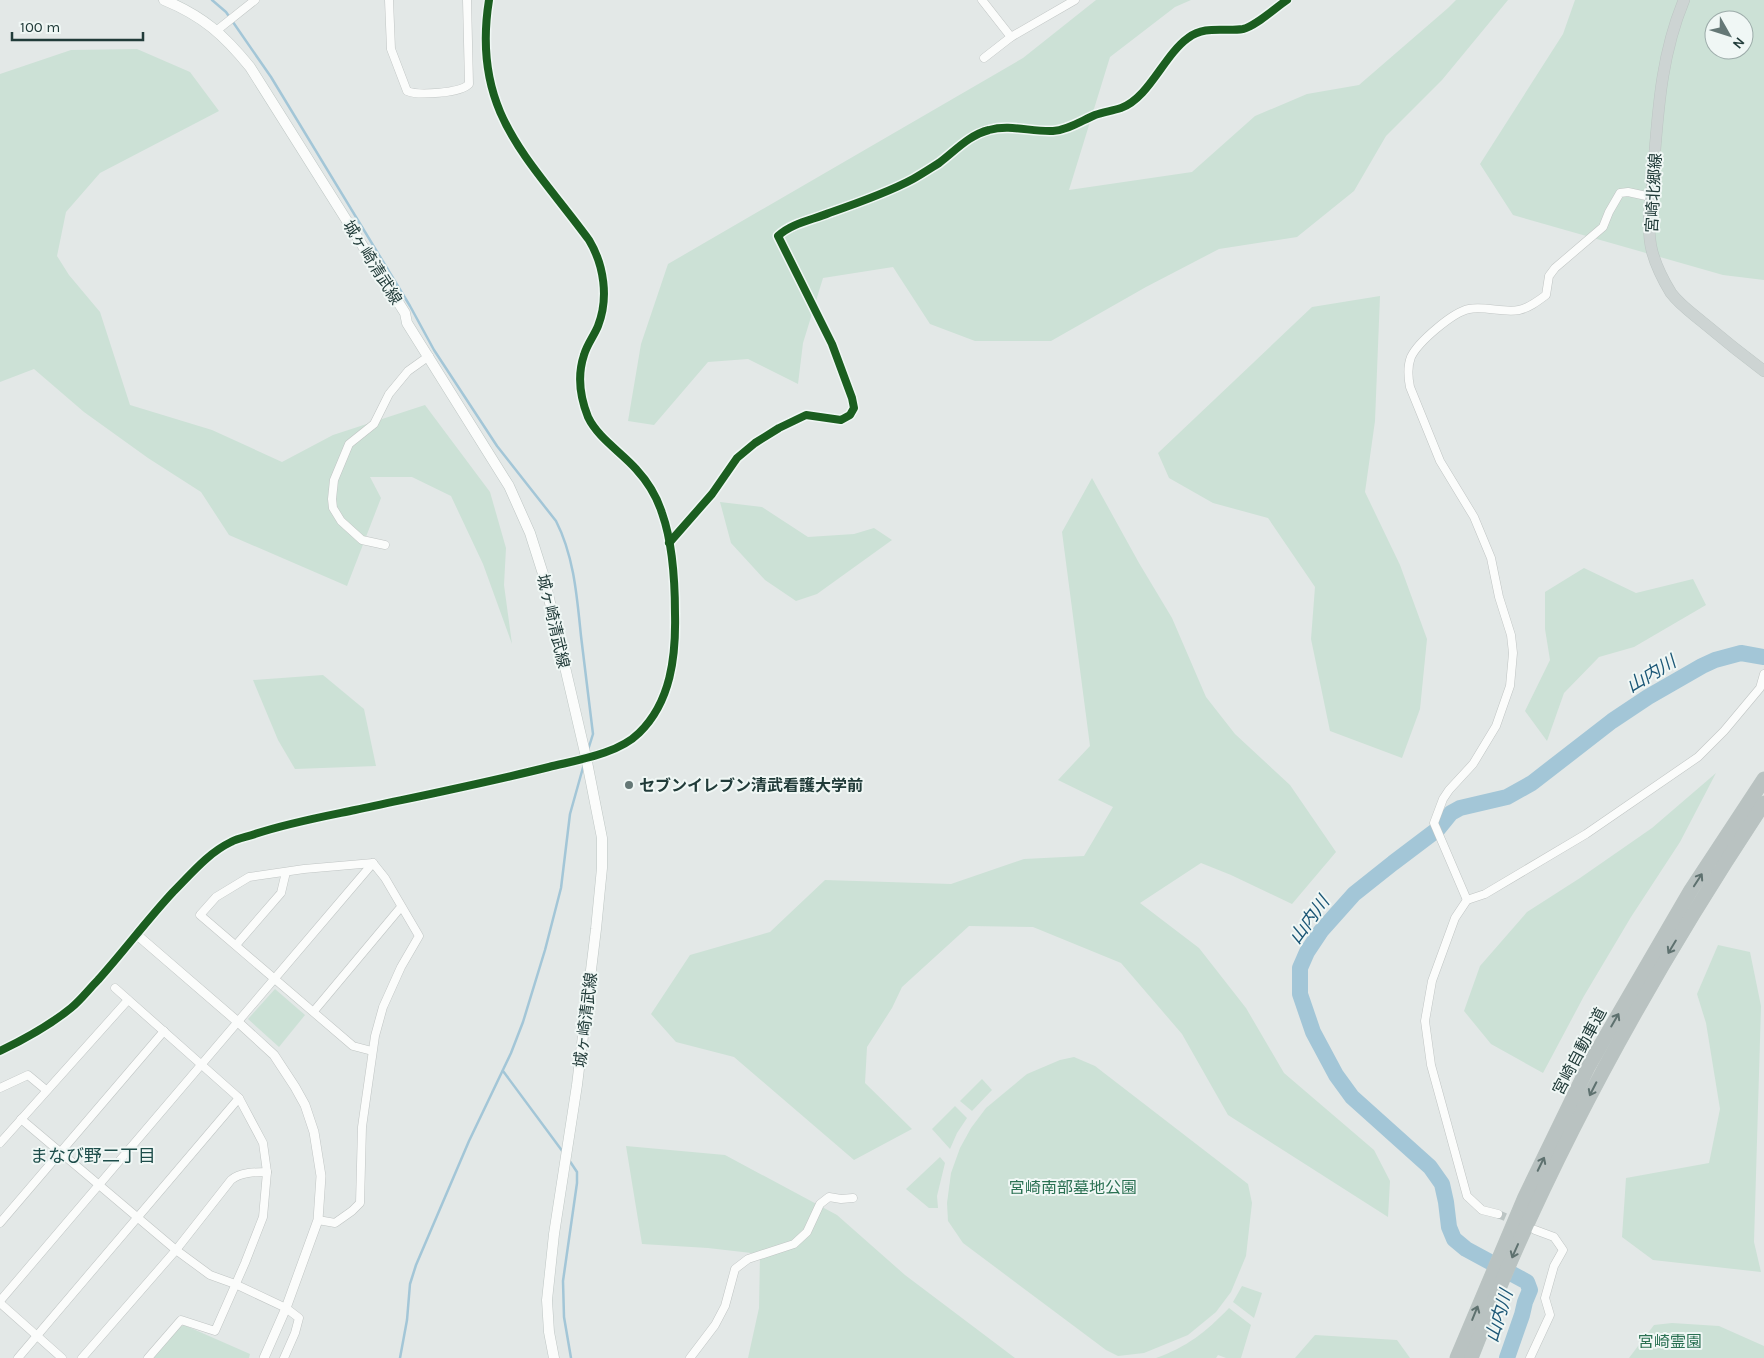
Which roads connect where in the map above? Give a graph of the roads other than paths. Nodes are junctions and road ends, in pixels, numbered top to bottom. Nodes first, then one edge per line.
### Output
1 (164, 0) edge
2 (255, 0) edge
3 (389, 0) edge
4 (467, 0) edge
5 (490, 0) edge
6 (982, 0) edge
7 (1075, 0) edge
8 (1287, 0) edge
9 (1684, 0) edge
10 (216, 31) junction
11 (1010, 37) junction
12 (984, 58) dead end
13 (1651, 197) junction
14 (429, 356) junction
15 (1764, 372) edge
16 (669, 543) junction
17 (385, 545) dead end
18 (1764, 674) edge
19 (587, 762) junction
20 (1764, 779) edge
21 (1764, 803) edge
22 (373, 864) junction
23 (286, 872) junction
24 (1467, 900) junction
25 (401, 907) junction
26 (136, 934) junction
27 (236, 945) junction
28 (275, 979) junction
29 (115, 988) dead end
30 (128, 1000) junction
31 (314, 1011) junction
32 (238, 1022) junction
33 (164, 1032) junction
34 (0, 1051) edge
35 (372, 1051) junction
36 (202, 1065) junction
37 (0, 1088) edge
38 (46, 1090) junction
39 (239, 1098) junction
40 (21, 1119) junction
41 (0, 1143) edge
42 (62, 1152) junction
43 (267, 1172) junction
44 (99, 1185) junction
45 (853, 1198) dead end
46 (1498, 1214) tunnel mouth
47 (138, 1218) junction
48 (318, 1220) junction
49 (0, 1223) edge
50 (1535, 1230) dead end
51 (176, 1250) junction
52 (235, 1284) junction
53 (0, 1302) edge
54 (286, 1308) junction
55 (36, 1337) junction
56 (18, 1358) edge
57 (62, 1358) edge
58 (82, 1358) edge
59 (148, 1358) edge
60 (264, 1358) edge
61 (284, 1358) edge
62 (554, 1358) edge
63 (690, 1358) edge
64 (1457, 1358) edge
65 (1471, 1358) edge
66 (1530, 1358) edge

1 - 10 main road, 城ヶ崎清武線
2 - 10 street
3 - 4 street
5 - 16 street
6 - 11 street
7 - 11 street
8 - 16 street
9 - 13 main road, 宮崎北郷線
10 - 14 main road, 城ヶ崎清武線
11 - 12 street
13 - 15 main road, 宮崎北郷線
13 - 24 street
14 - 17 street
14 - 19 main road, 城ヶ崎清武線
16 - 19 street
18 - 24 street
19 - 26 street
19 - 62 main road, 城ヶ崎清武線
64 -> 20 highway, 宮崎自動車道
21 -> 65 highway, 宮崎自動車道
22 - 23 street
22 - 25 street
22 - 28 street
23 - 27 street
23 - 27 street
24 - 46 street
25 - 31 street
25 - 35 street
26 - 32 street
26 - 34 street
27 - 28 street
28 - 31 street
28 - 32 street
29 - 30 street
30 - 33 street
30 - 38 street
31 - 35 street
32 - 36 street
32 - 48 street
33 - 36 street
33 - 42 street
35 - 48 street
36 - 39 street
36 - 44 street
37 - 38 street
38 - 40 street
39 - 43 street
39 - 47 street
40 - 41 street
40 - 42 street
42 - 44 street
42 - 49 street
43 - 51 street
43 - 52 street
44 - 47 street
44 - 53 street
45 - 63 street
47 - 51 street
47 - 55 street
48 - 54 street
50 - 66 street
51 - 52 street
51 - 58 street
52 - 54 street
52 - 59 street
53 - 55 street
54 - 60 street
54 - 61 street
55 - 56 street
55 - 57 street

